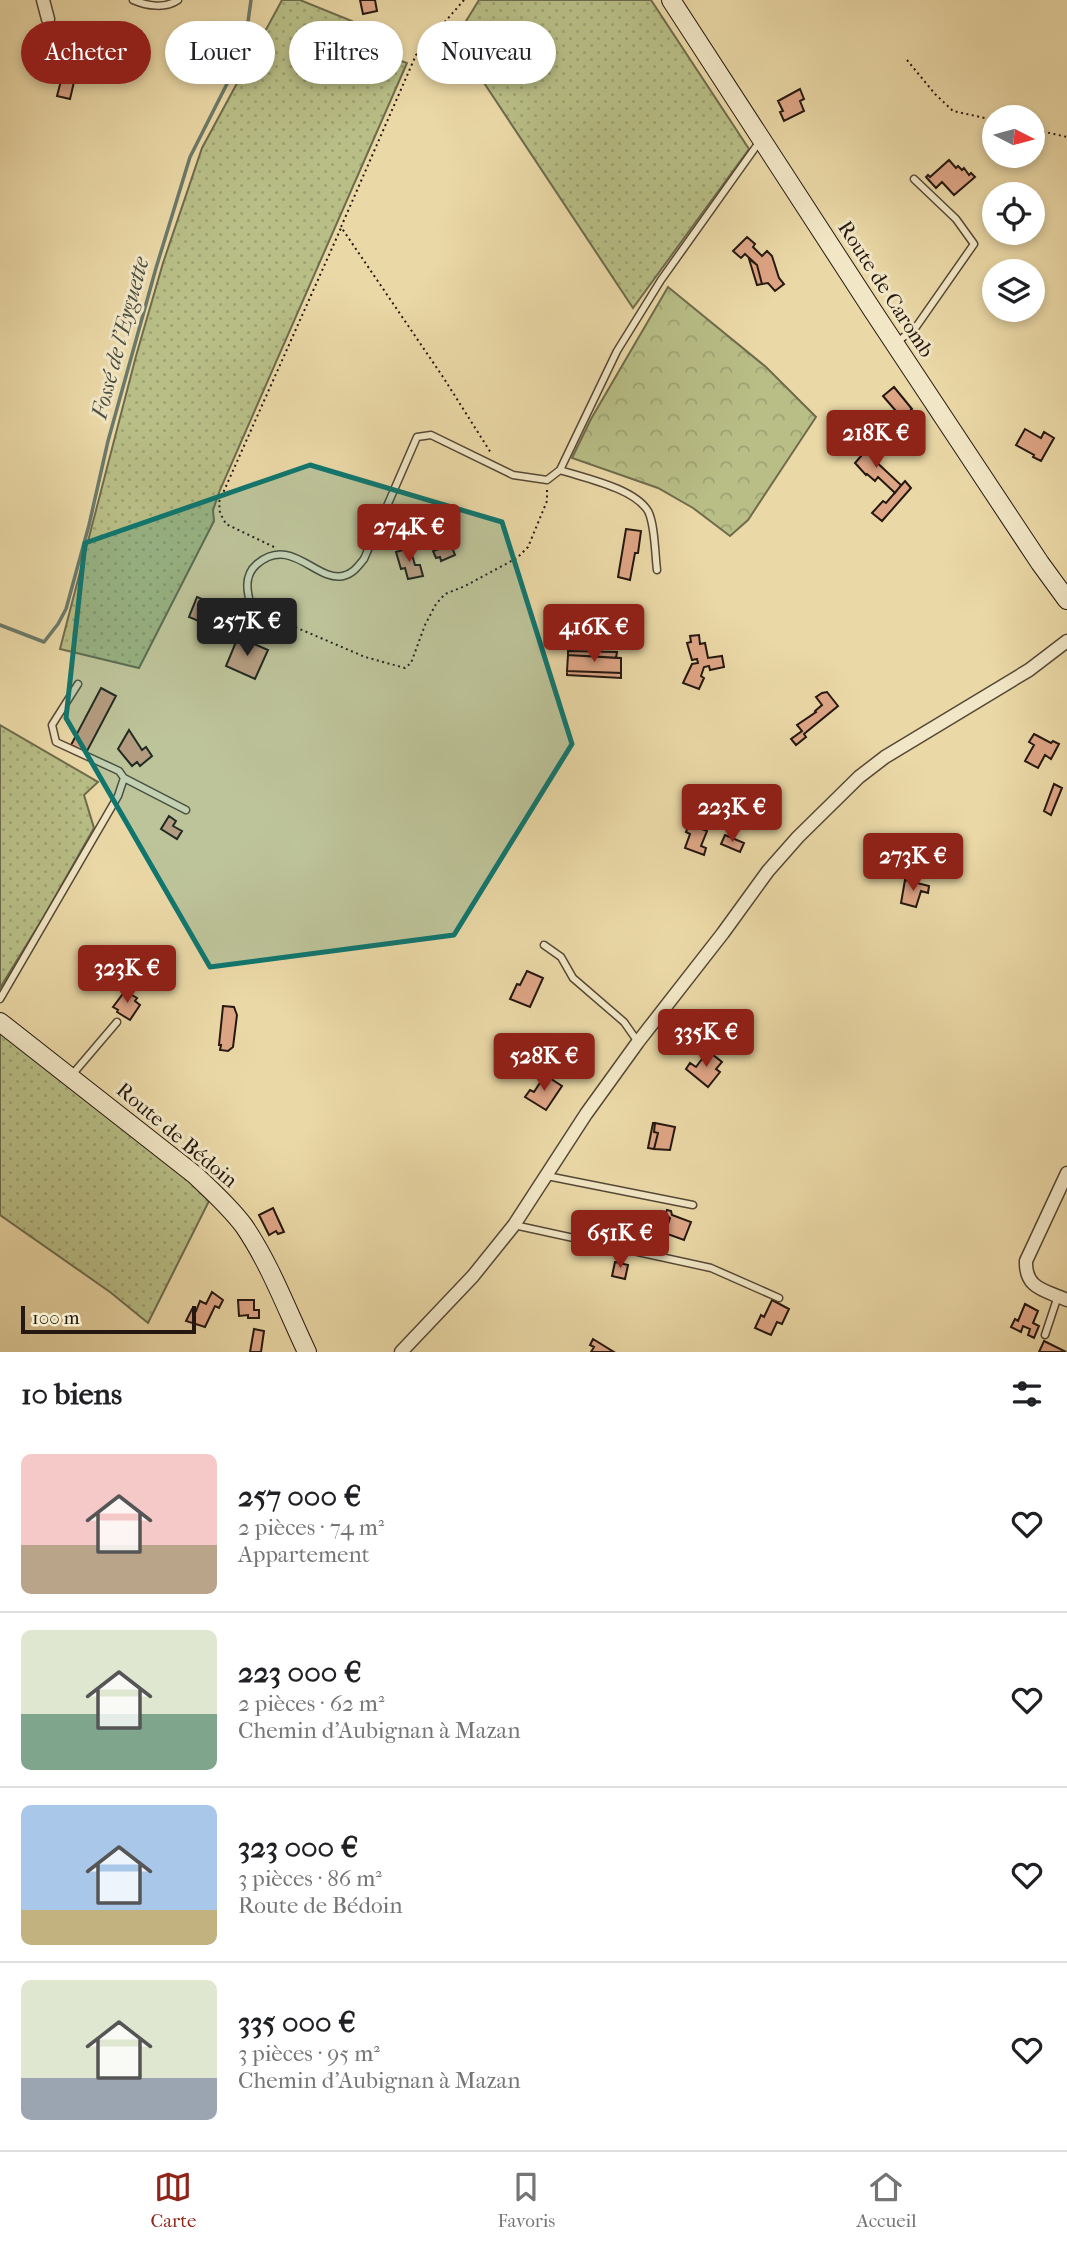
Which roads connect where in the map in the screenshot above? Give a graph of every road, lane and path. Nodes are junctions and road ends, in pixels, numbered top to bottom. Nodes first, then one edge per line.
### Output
1 (43, 0) edge
2 (133, 0) edge
3 (178, 0) edge
4 (464, 0) edge
5 (671, 0) edge
6 (48, 19) dead end
7 (907, 60) dead end
8 (982, 117) edge
9 (1045, 132) edge
10 (1067, 137) edge
11 (762, 139) junction
12 (914, 178) dead end
13 (341, 227) junction
14 (895, 344) junction
15 (500, 468) junction
16 (560, 470) junction
17 (547, 480) junction
18 (294, 556) junction
19 (657, 570) dead end
20 (1067, 600) edge
21 (252, 609) joint
22 (1067, 641) edge
23 (78, 684) dead end
24 (124, 778) junction
25 (186, 810) dead end
26 (544, 945) dead end
27 (0, 999) edge
28 (0, 1022) edge
29 (117, 1022) dead end
30 (638, 1042) junction
31 (70, 1077) junction
32 (1067, 1172) edge
33 (546, 1175) junction
34 (693, 1205) dead end
35 (514, 1225) junction
36 (779, 1298) dead end
37 (1063, 1298) edge
38 (1045, 1335) dead end
39 (307, 1352) edge
40 (401, 1352) edge

1 - 6 street
2 - 3 lane
4 - 13 path
5 - 11 main road, Route de Caromb
7 - 8 path
9 - 10 path
11 - 14 main road, Route de Caromb
11 - 16 lane
12 - 14 lane
13 - 15 path
13 - 18 path
14 - 20 main road, Route de Caromb
15 - 17 lane
15 - 18 lane
16 - 17 lane
16 - 19 lane
17 - 21 path
18 - 21 lane
22 - 30 street
23 - 24 lane
24 - 25 lane
24 - 27 lane
26 - 30 lane
28 - 31 main road, Route de Bédoin
29 - 31 lane
30 - 33 street
31 - 39 main road, Route de Bédoin
32 - 37 street
33 - 34 lane
33 - 35 street
35 - 36 lane
35 - 40 street
37 - 38 lane

